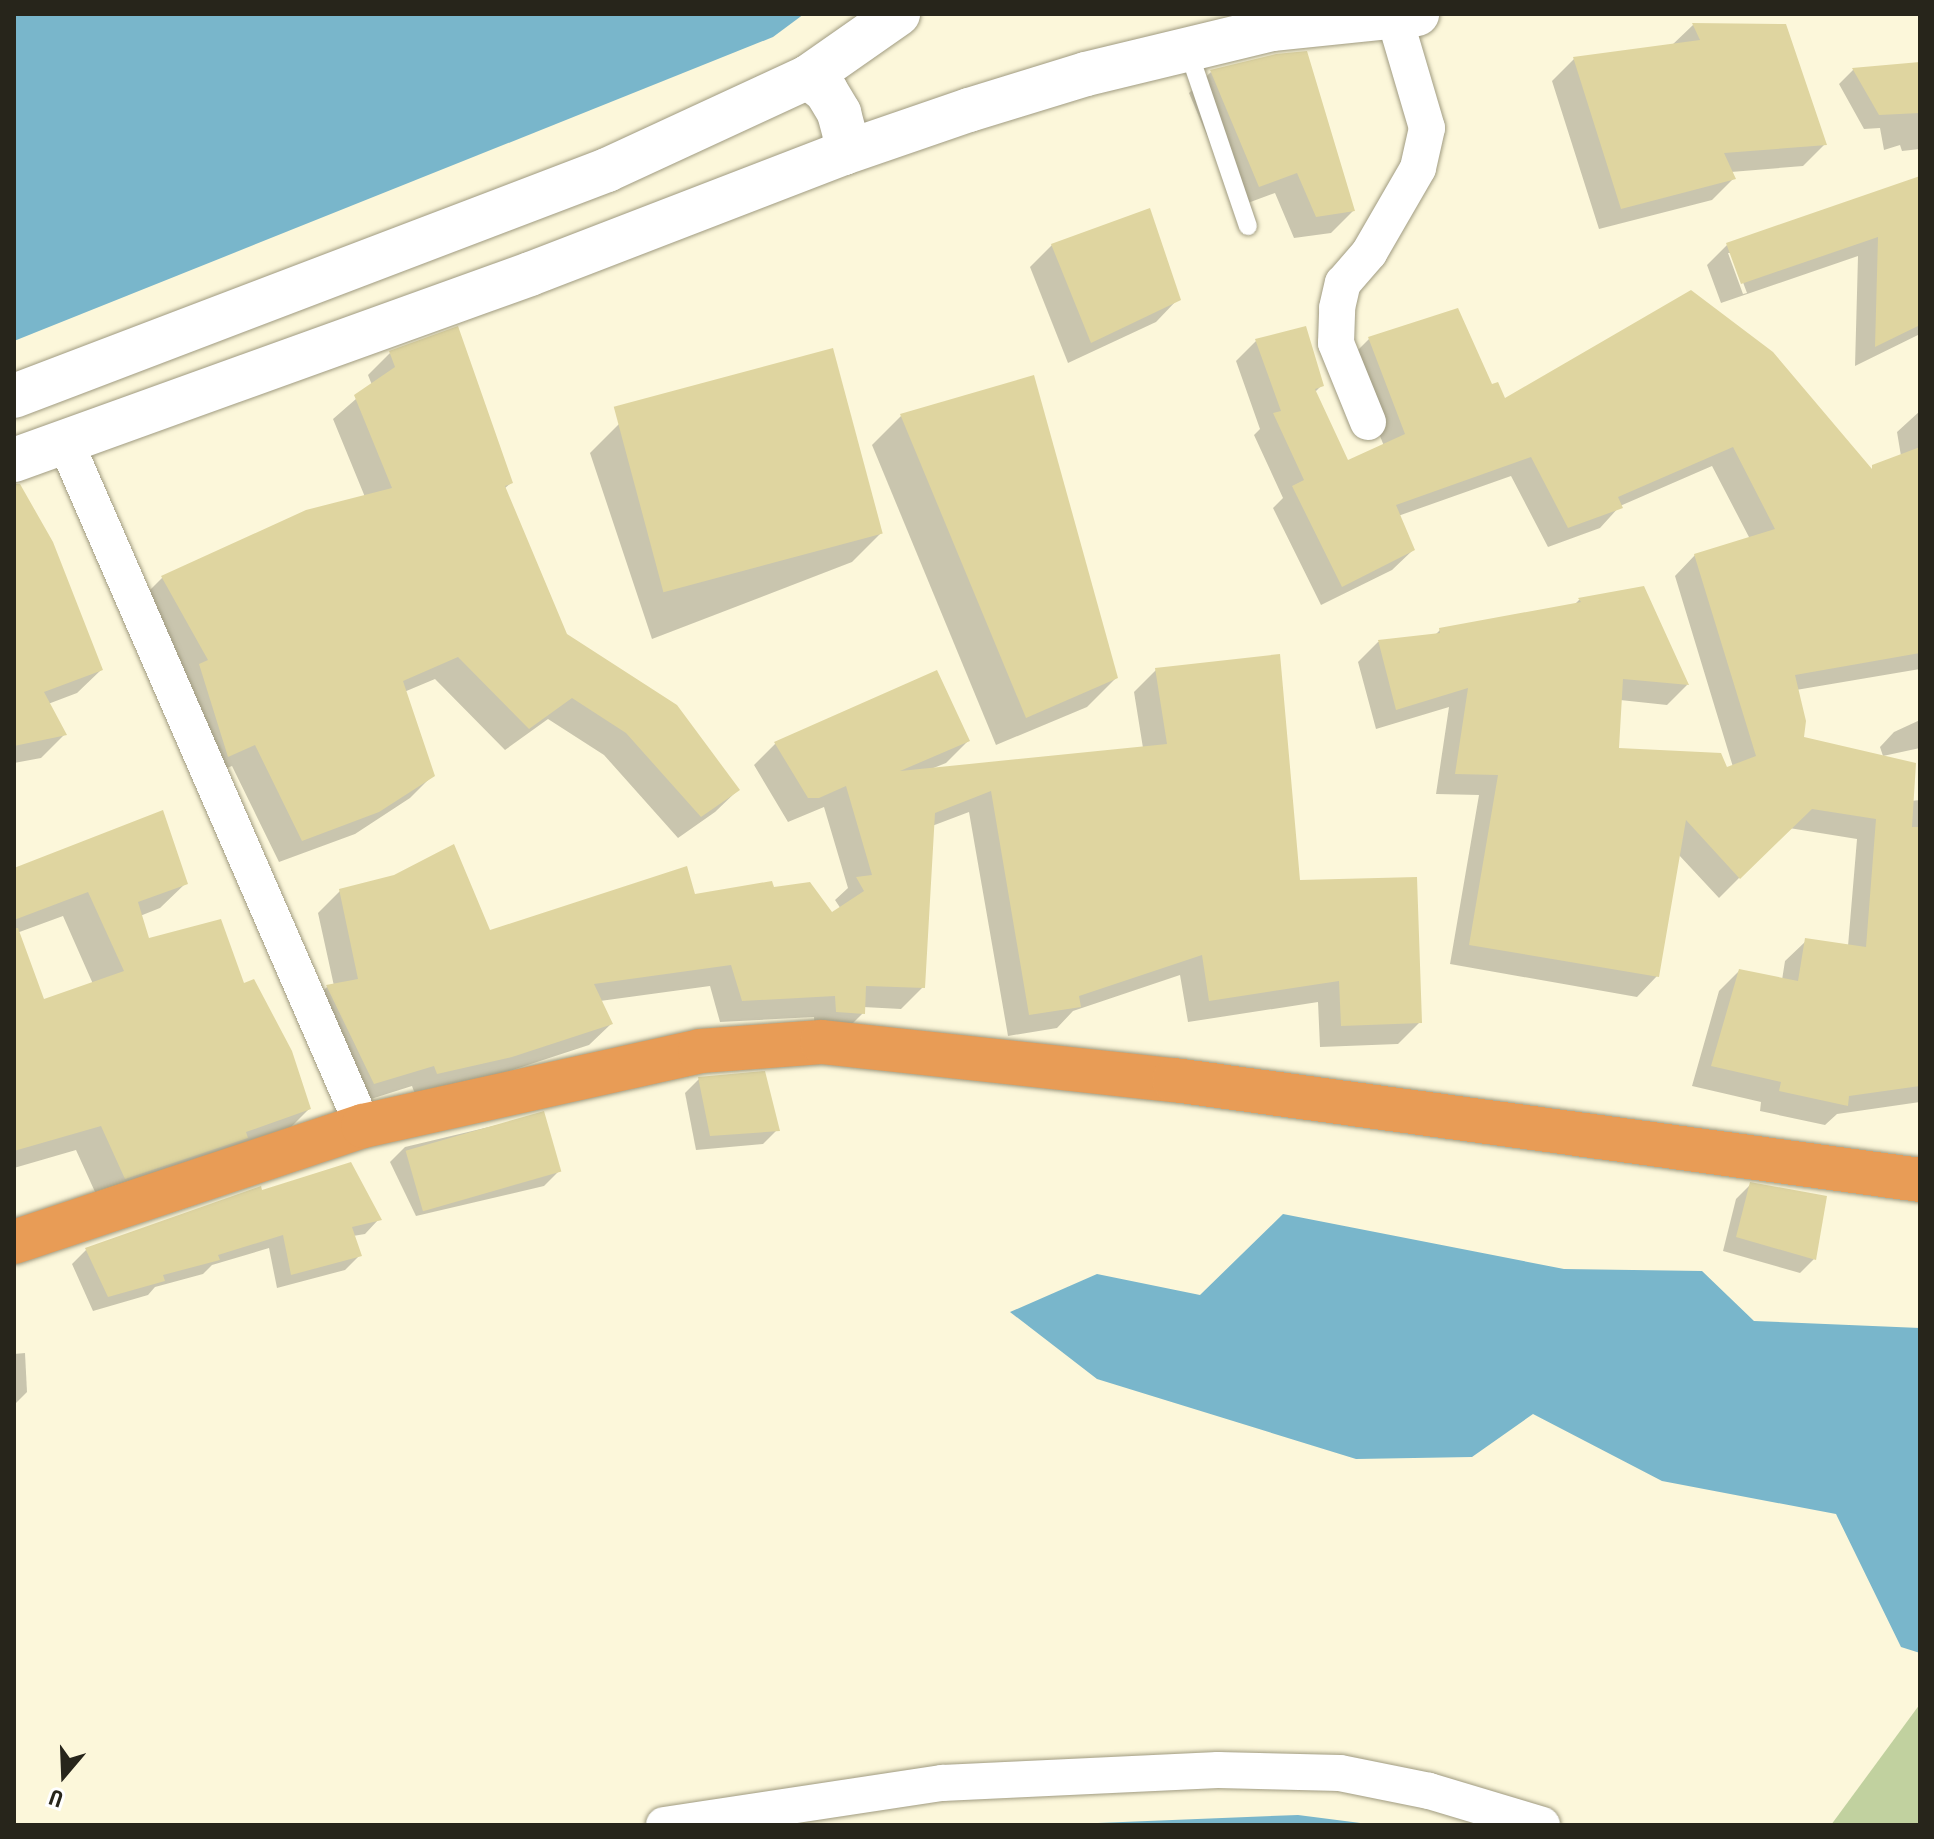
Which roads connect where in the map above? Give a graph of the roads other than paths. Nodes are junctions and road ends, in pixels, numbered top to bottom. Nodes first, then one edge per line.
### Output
1 (898, 14) edge
2 (1405, 15) edge
3 (1188, 50) junction
4 (808, 77) junction
5 (844, 153) junction
6 (1248, 226) dead end
7 (14, 396) edge
8 (1368, 422) dead end
9 (65, 441) junction
10 (14, 460) edge
11 (363, 1126) junction
12 (1920, 1180) edge
13 (14, 1242) edge
14 (664, 1825) edge
15 (1542, 1825) edge

1 - 4 street
2 - 3 street
2 - 8 street
3 - 5 street
3 - 6 lane
4 - 5 street
4 - 7 street
5 - 9 street
9 - 10 street
9 - 11 street
11 - 12 highway
11 - 13 highway
14 - 15 street

